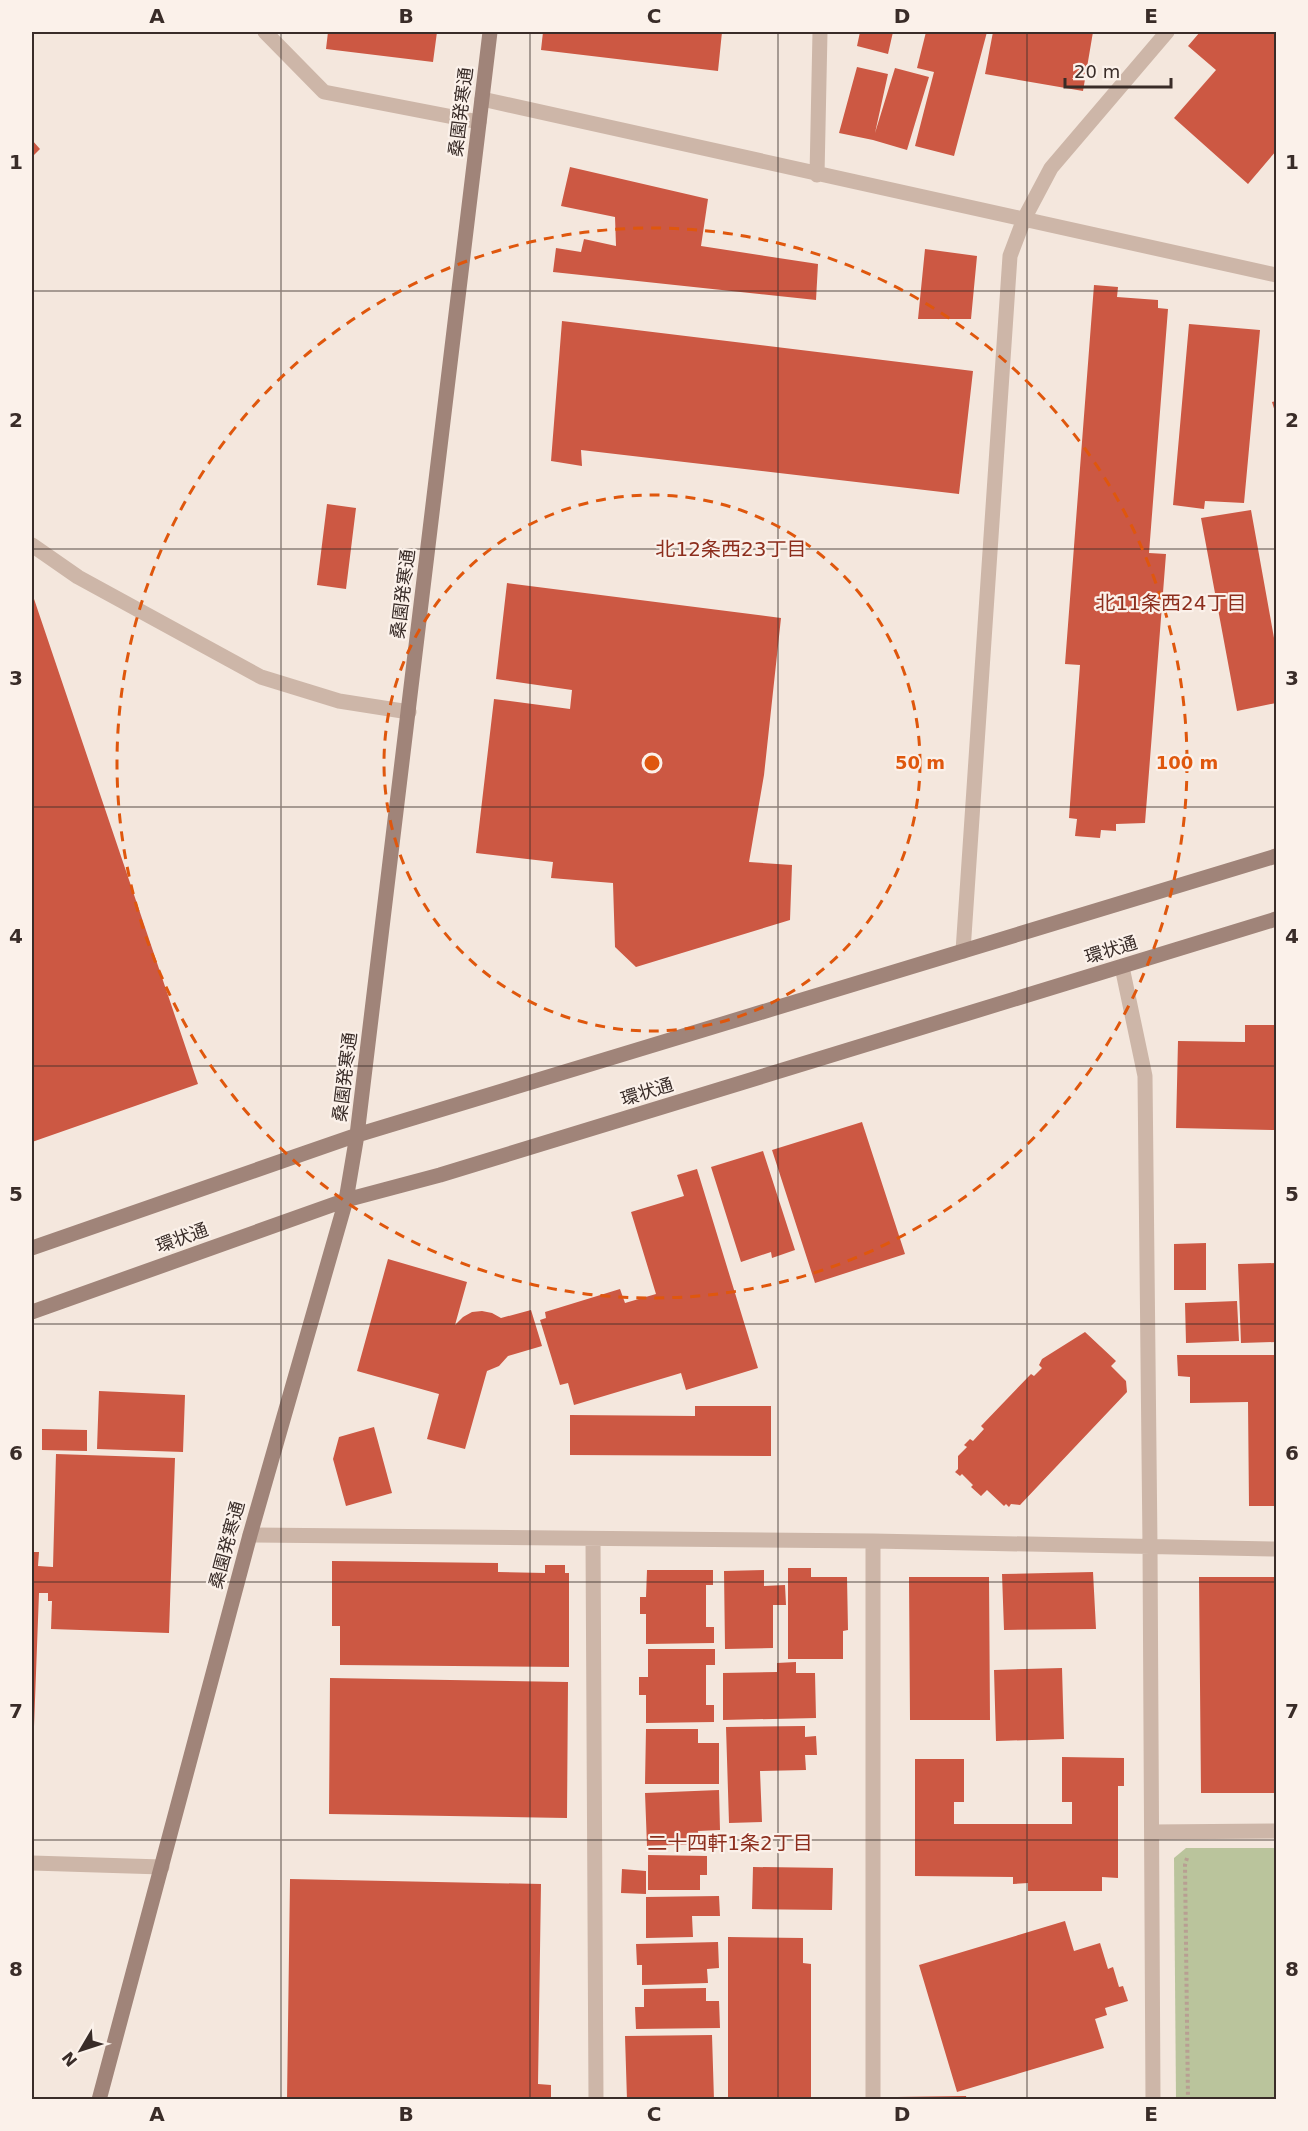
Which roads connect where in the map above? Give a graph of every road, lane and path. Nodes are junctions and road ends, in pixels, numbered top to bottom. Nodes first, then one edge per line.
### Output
1 (265, 32) edge
2 (490, 32) edge
3 (820, 32) edge
4 (1167, 32) edge
5 (482, 99) junction
6 (479, 122) junction
7 (817, 175) junction
8 (1024, 219) junction
9 (1276, 274) edge
10 (32, 545) edge
11 (409, 712) junction
12 (1276, 856) edge
13 (1276, 920) edge
14 (963, 951) junction
15 (1122, 968) junction
16 (357, 1135) junction
17 (346, 1200) junction
18 (32, 1248) edge
19 (32, 1312) edge
20 (250, 1535) junction
21 (593, 1539) junction
22 (873, 1541) junction
23 (1150, 1546) junction
24 (1276, 1549) edge
25 (1276, 1831) edge
26 (1152, 1832) junction
27 (1187, 1857) dead end
28 (32, 1863) edge
29 (162, 1867) junction
30 (99, 2100) edge
31 (596, 2100) edge
32 (873, 2100) edge
33 (1153, 2100) edge
34 (1188, 2100) edge

1 - 6 street
2 - 5 street, 桑園発寒通
3 - 7 street
4 - 8 street
5 - 6 street, 桑園発寒通
5 - 7 street
6 - 11 street, 桑園発寒通
7 - 8 street
8 - 9 street
8 - 14 street
10 - 11 street
11 - 16 street, 桑園発寒通
12 - 14 street
13 - 15 street, 環状通
14 - 16 street
15 - 17 street, 環状通
15 - 23 street
16 - 17 street, 桑園発寒通
16 - 18 street
17 - 19 street, 環状通
17 - 20 street, 桑園発寒通
20 - 21 street
20 - 29 street, 桑園発寒通
21 - 22 street
21 - 31 street
22 - 23 street
22 - 32 street
23 - 24 street
23 - 26 street
25 - 26 street
26 - 33 street
27 - 34 path
28 - 29 street
29 - 30 street, 桑園発寒通

